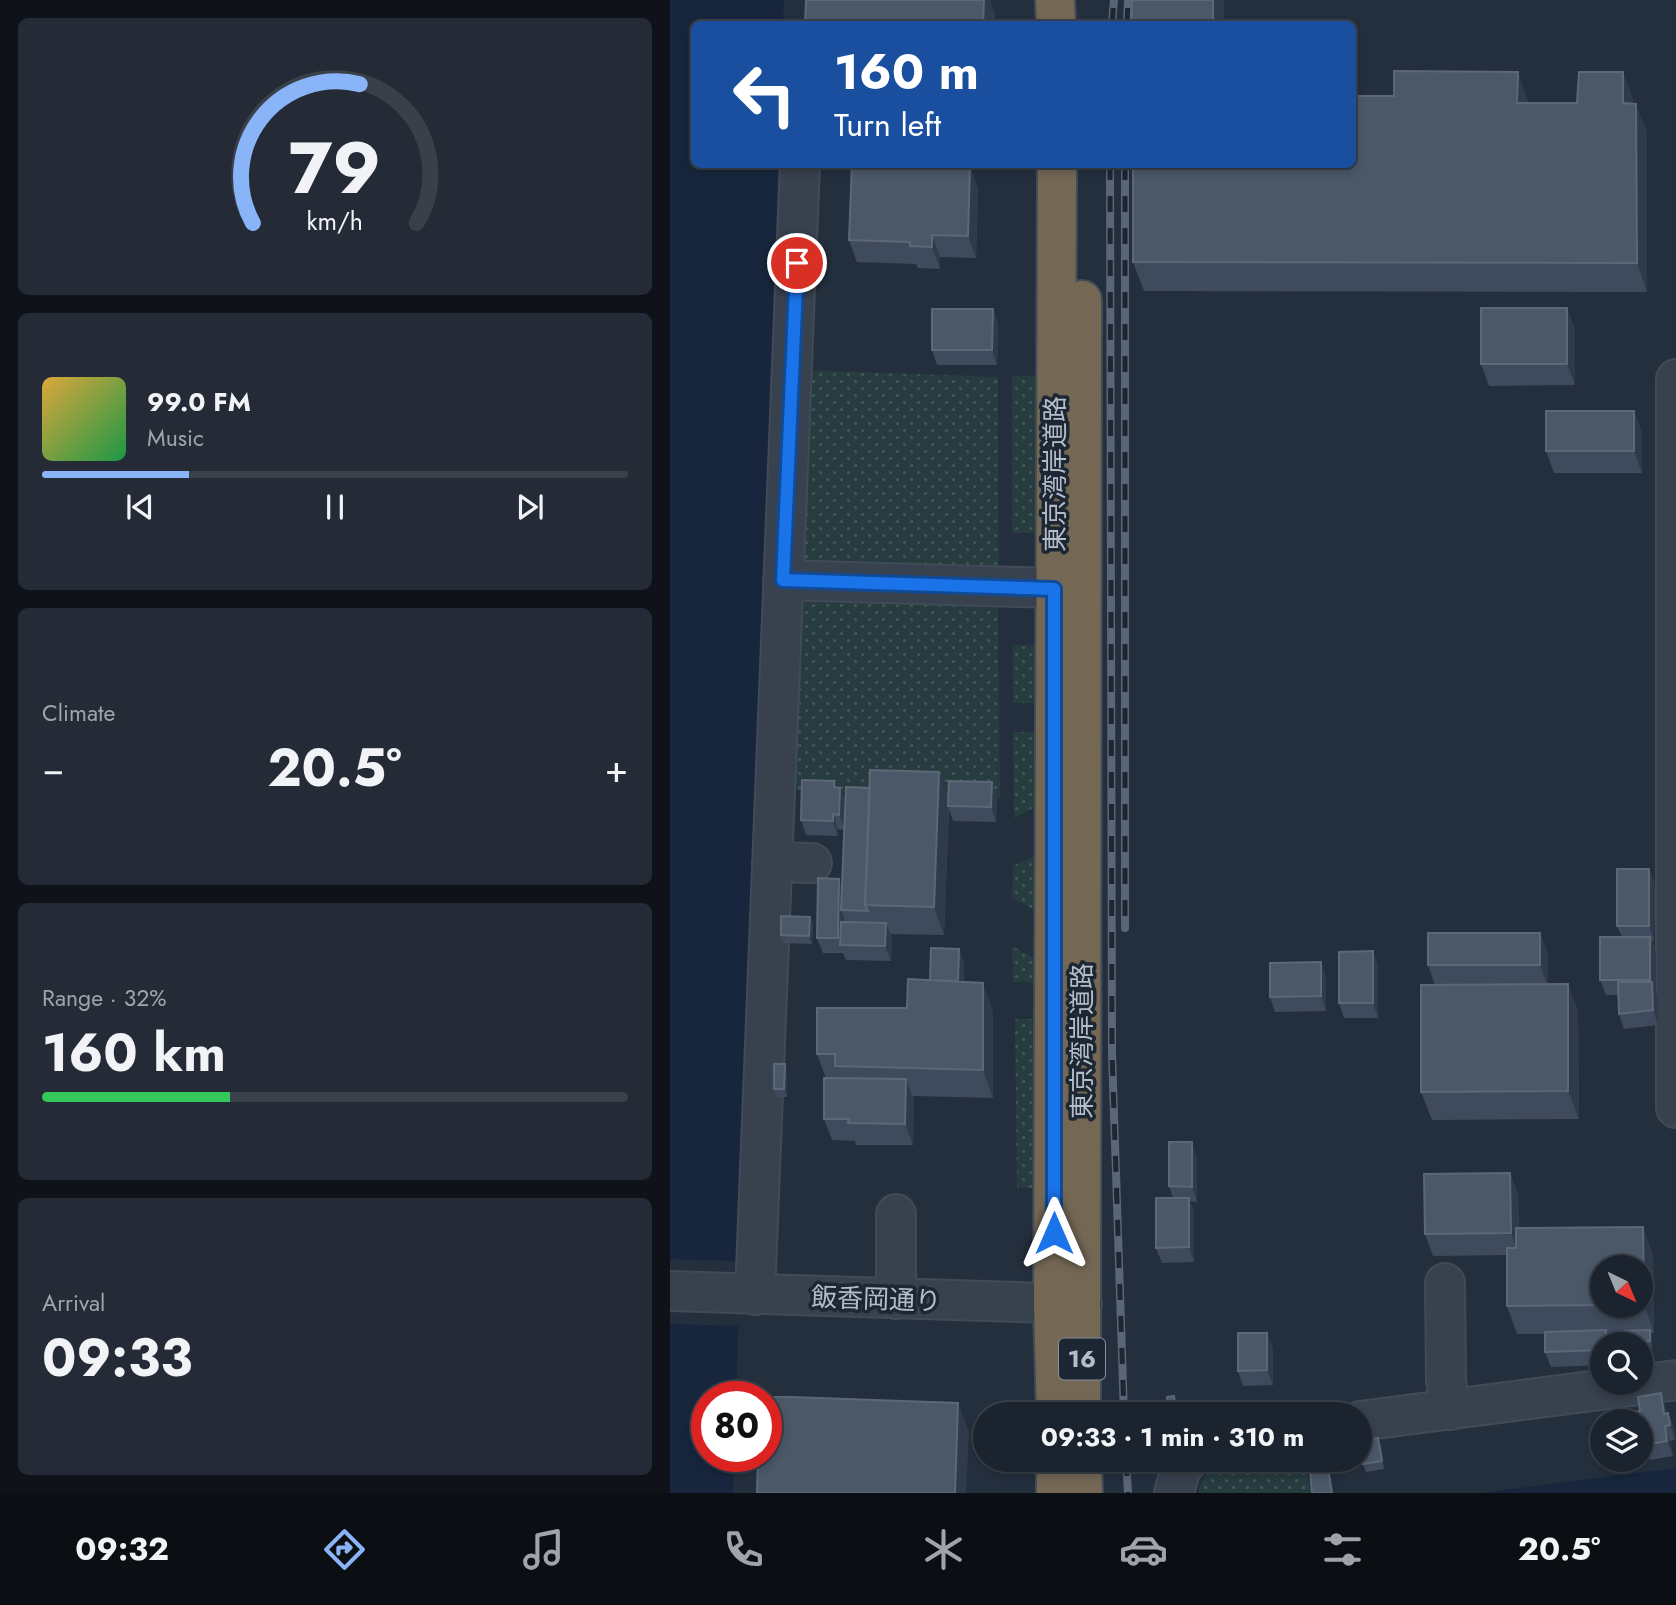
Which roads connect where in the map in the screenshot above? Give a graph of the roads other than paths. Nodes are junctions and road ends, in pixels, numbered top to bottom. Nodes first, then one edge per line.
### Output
1 (1055, 0) edge
2 (1082, 0) edge
3 (1056, 21) edge
4 (1082, 21) edge
5 (800, 168) edge
6 (1057, 168) edge
7 (1083, 168) edge
8 (1676, 379) edge
9 (783, 580) junction
10 (1054, 589) junction
11 (772, 862) junction
12 (812, 863) dead end
13 (1676, 1108) edge
14 (896, 1214) dead end
15 (1445, 1283) dead end
16 (670, 1291) edge
17 (748, 1294) junction
18 (896, 1299) junction
19 (1068, 1304) junction
20 (1676, 1380) edge
21 (1057, 1402) edge
22 (1080, 1402) edge
23 (1450, 1409) junction
24 (1372, 1419) edge
25 (1056, 1472) edge
26 (1082, 1472) edge
27 (1180, 1472) edge
28 (1056, 1493) edge
29 (1083, 1493) edge
30 (1174, 1493) edge

1 - 3 highway
2 - 4 highway
5 - 9 street
6 - 10 highway, 東京湾岸道路 / 16
7 - 19 highway, 東京湾岸道路 / 16
8 - 13 street
9 - 10 street
9 - 11 street
10 - 19 highway, 東京湾岸道路 / 16
11 - 12 street
11 - 17 street
14 - 18 street
15 - 23 street
16 - 17 street, 飯香岡通り
17 - 18 street, 飯香岡通り
18 - 19 street, 飯香岡通り
19 - 21 highway, 東京湾岸道路 / 16
19 - 22 highway, 東京湾岸道路 / 16
20 - 23 street
23 - 24 street
25 - 28 highway
26 - 29 highway
27 - 30 street

